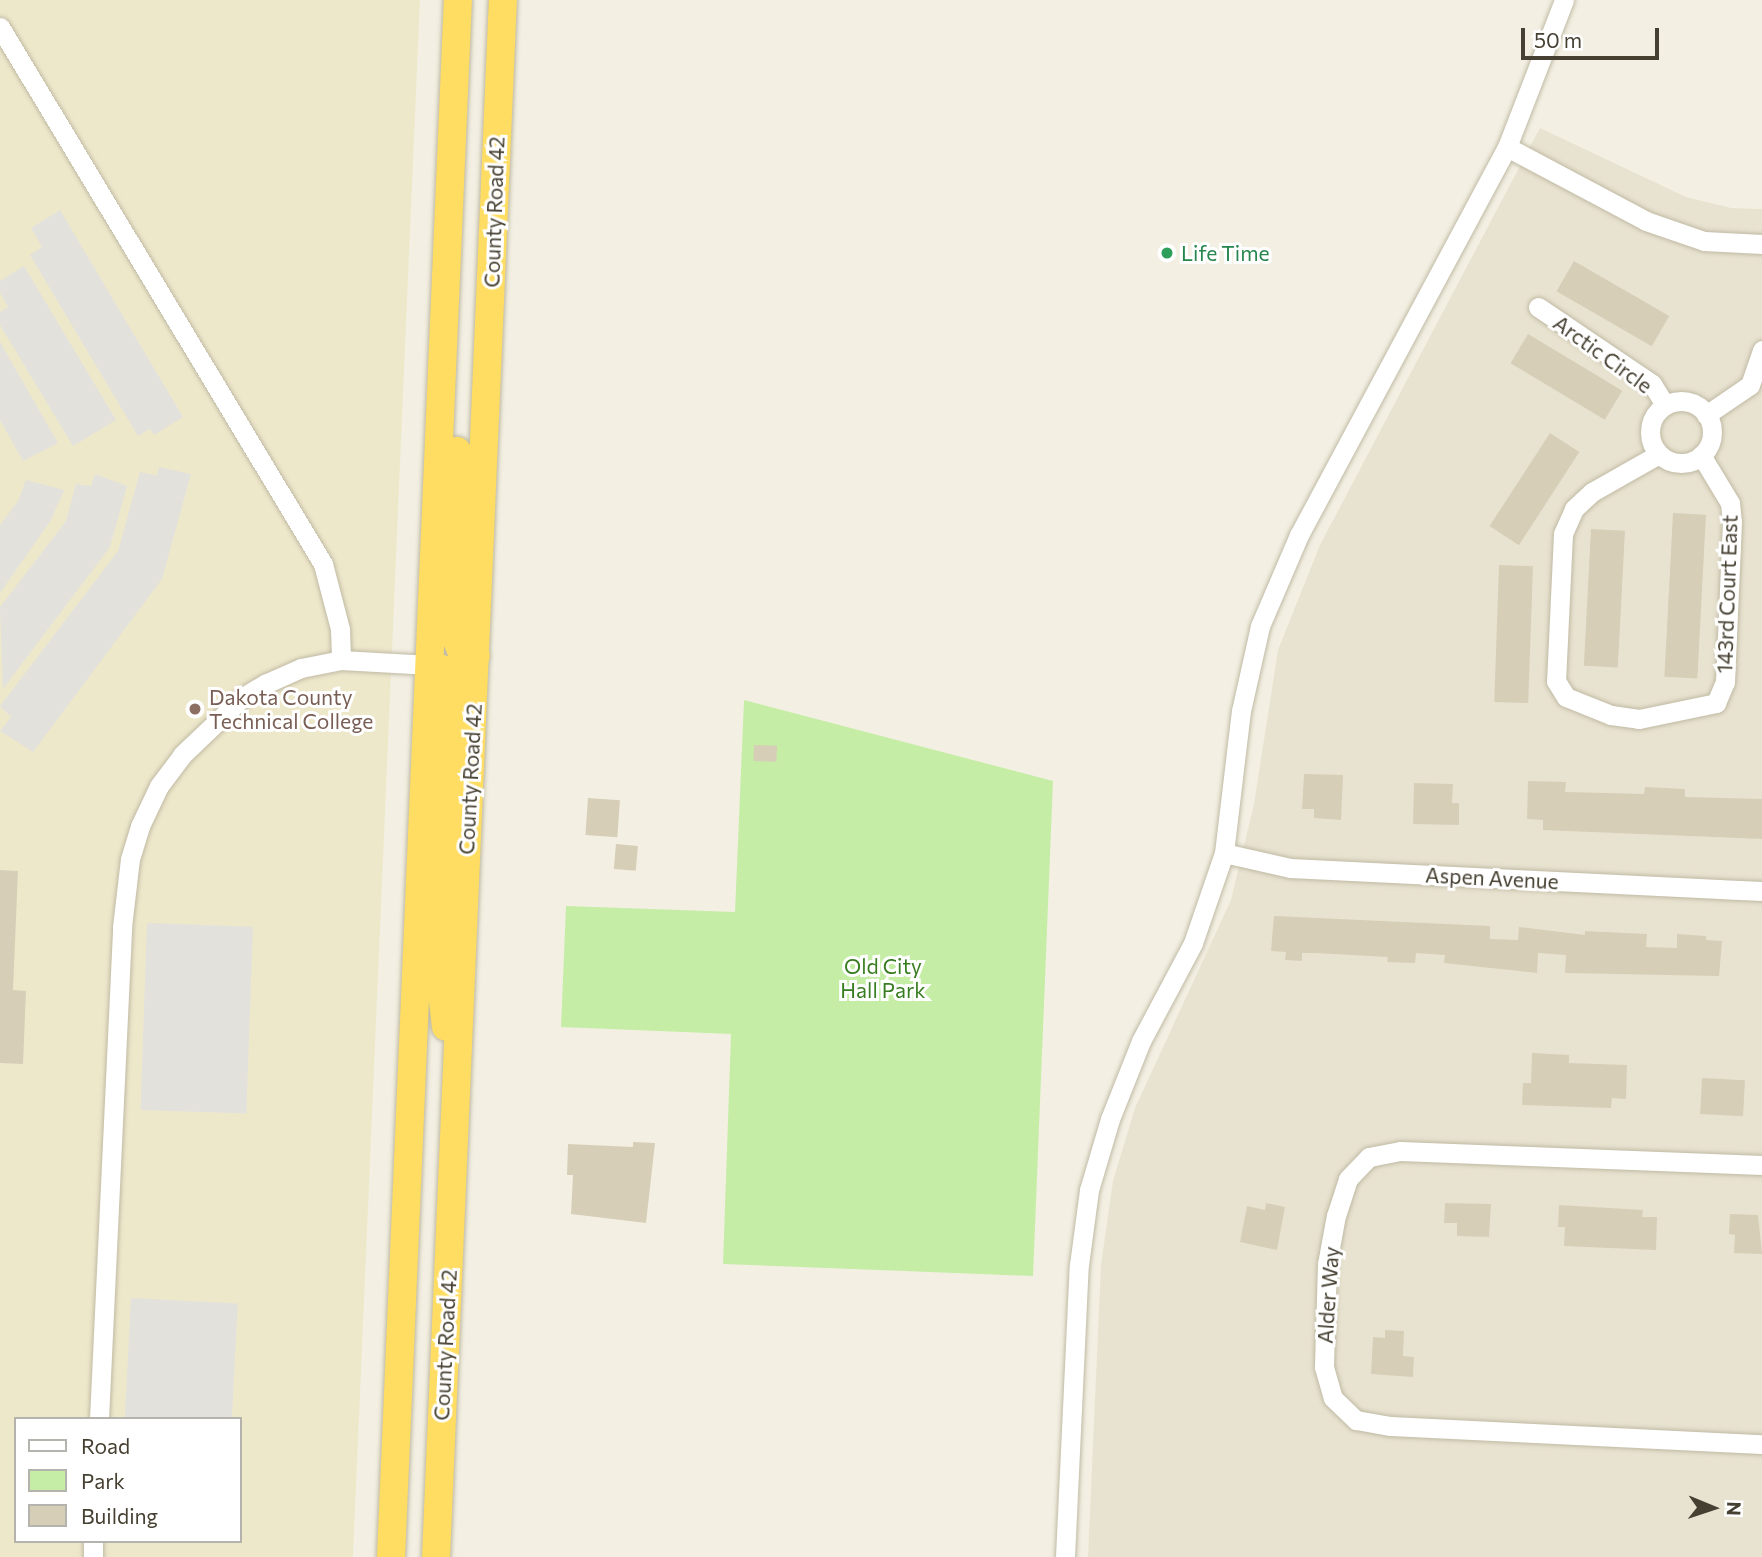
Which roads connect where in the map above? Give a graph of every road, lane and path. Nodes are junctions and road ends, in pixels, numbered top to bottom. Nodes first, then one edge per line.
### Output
1 (458, 0) edge
2 (503, 0) edge
3 (1564, 0) edge
4 (0, 27) edge
5 (1507, 146) junction
6 (1762, 244) edge
7 (447, 260) junction
8 (1538, 307) dead end
9 (1762, 351) edge
10 (1665, 405) junction
11 (1706, 415) junction
12 (1659, 454) junction
13 (1701, 455) junction
14 (476, 656) junction
15 (341, 660) junction
16 (430, 665) junction
17 (1224, 853) junction
18 (1762, 891) edge
19 (457, 1087) junction
20 (1762, 1164) edge
21 (99, 1417) edge
22 (396, 1441) junction
23 (1762, 1444) edge
24 (391, 1557) edge
25 (407, 1557) edge
26 (436, 1557) edge
27 (1065, 1557) edge

1 - 7 highway, County Road 42
2 - 14 highway, County Road 42
3 - 5 street
4 - 15 street
5 - 6 street
5 - 17 street
7 - 14 highway
7 - 16 highway, County Road 42
8 - 10 street, Arctic Circle
9 - 11 street
10 - 11 street
10 - 12 street
11 - 13 street
12 - 13 street
12 - 13 street, 143rd Court East
14 - 19 highway, County Road 42
15 - 16 street
15 - 21 street
16 - 19 highway
16 - 22 highway, County Road 42
17 - 18 street, Aspen Avenue
17 - 27 street
19 - 26 highway, County Road 42
20 - 23 street, Alder Way
22 - 24 highway, County Road 42
22 - 25 highway

